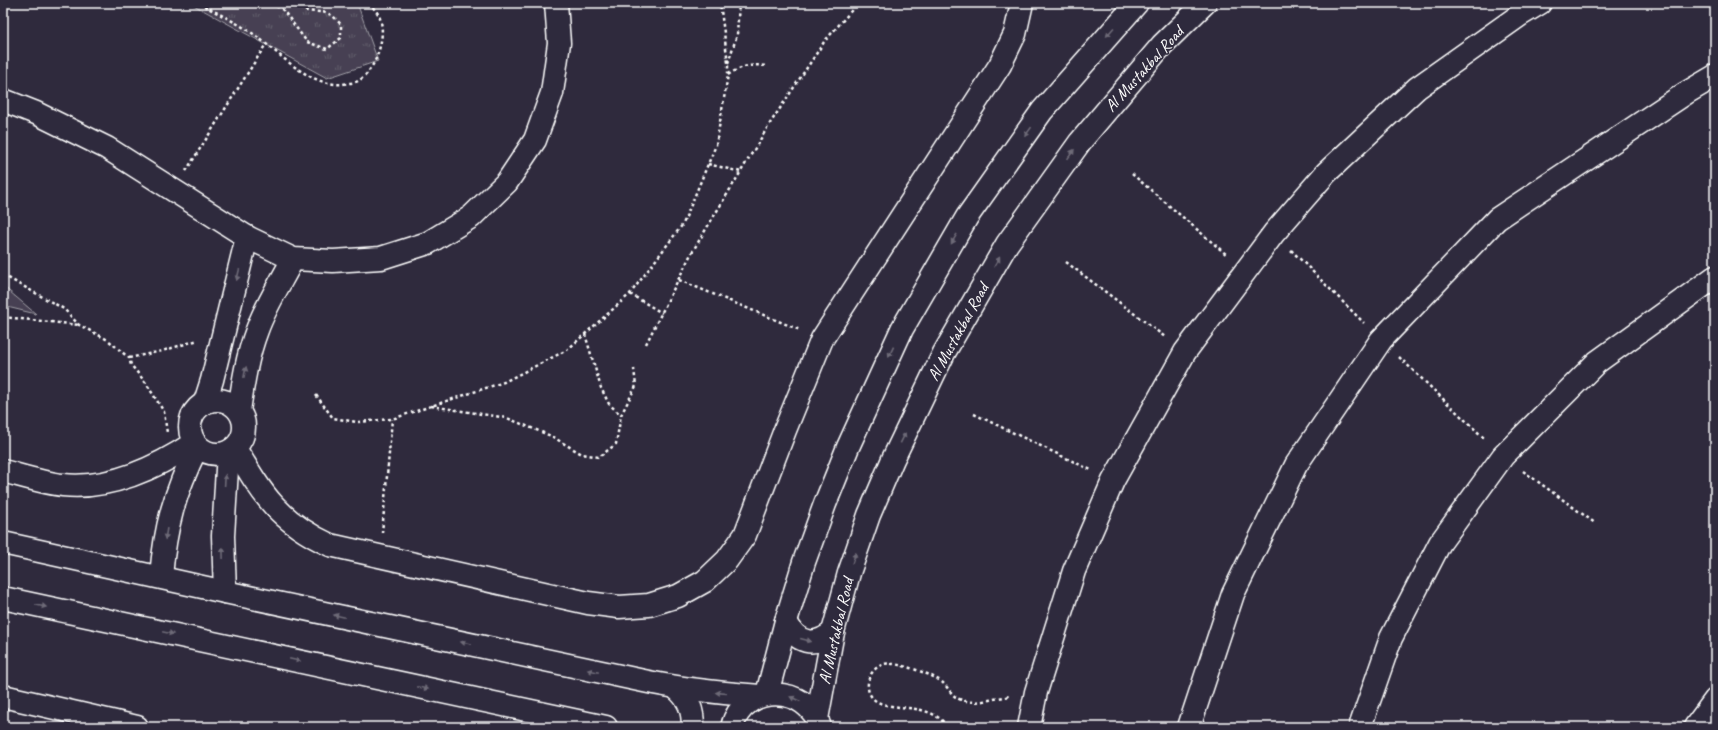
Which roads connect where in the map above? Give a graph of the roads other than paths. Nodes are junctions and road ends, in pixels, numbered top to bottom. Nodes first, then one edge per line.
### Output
1 (556, 3) edge
2 (1022, 3) edge
3 (1137, 3) edge
4 (1205, 3) edge
5 (1540, 3) edge
6 (1715, 76) edge
7 (3, 100) edge
8 (247, 237) junction
9 (293, 259) junction
10 (1715, 277) edge
11 (205, 402) junction
12 (239, 411) junction
13 (196, 445) junction
14 (232, 450) junction
15 (3, 471) edge
16 (3, 543) edge
17 (161, 577) junction
18 (225, 592) junction
19 (3, 598) edge
20 (786, 621) junction
21 (833, 632) junction
22 (676, 688) junction
23 (764, 695) junction
24 (3, 696) edge
25 (1715, 700) edge
26 (818, 723) edge
27 (137, 727) edge
28 (606, 727) edge
29 (693, 727) edge
30 (732, 727) edge
31 (1029, 727) edge
32 (1189, 727) edge
33 (1360, 727) edge
34 (1695, 727) edge

1 - 9 street
2 - 14 street
3 -> 20 street
21 -> 4 street, Al Mustakbal Road
5 - 31 street
6 - 32 street
7 - 8 street
8 - 9 street
8 -> 11 street
12 -> 9 street
10 - 33 street
11 - 12 street
11 - 13 street
12 - 14 street
13 - 14 street
13 - 15 street
13 -> 17 street
18 -> 14 street
16 - 17 street
17 - 18 street
22 -> 18 street
19 -> 28 street
20 -> 21 street
20 - 23 street
21 - 26 street, Al Mustakbal Road
23 -> 22 street
22 - 29 street
26 -> 23 street
23 - 30 street
24 - 27 street
25 - 34 street

